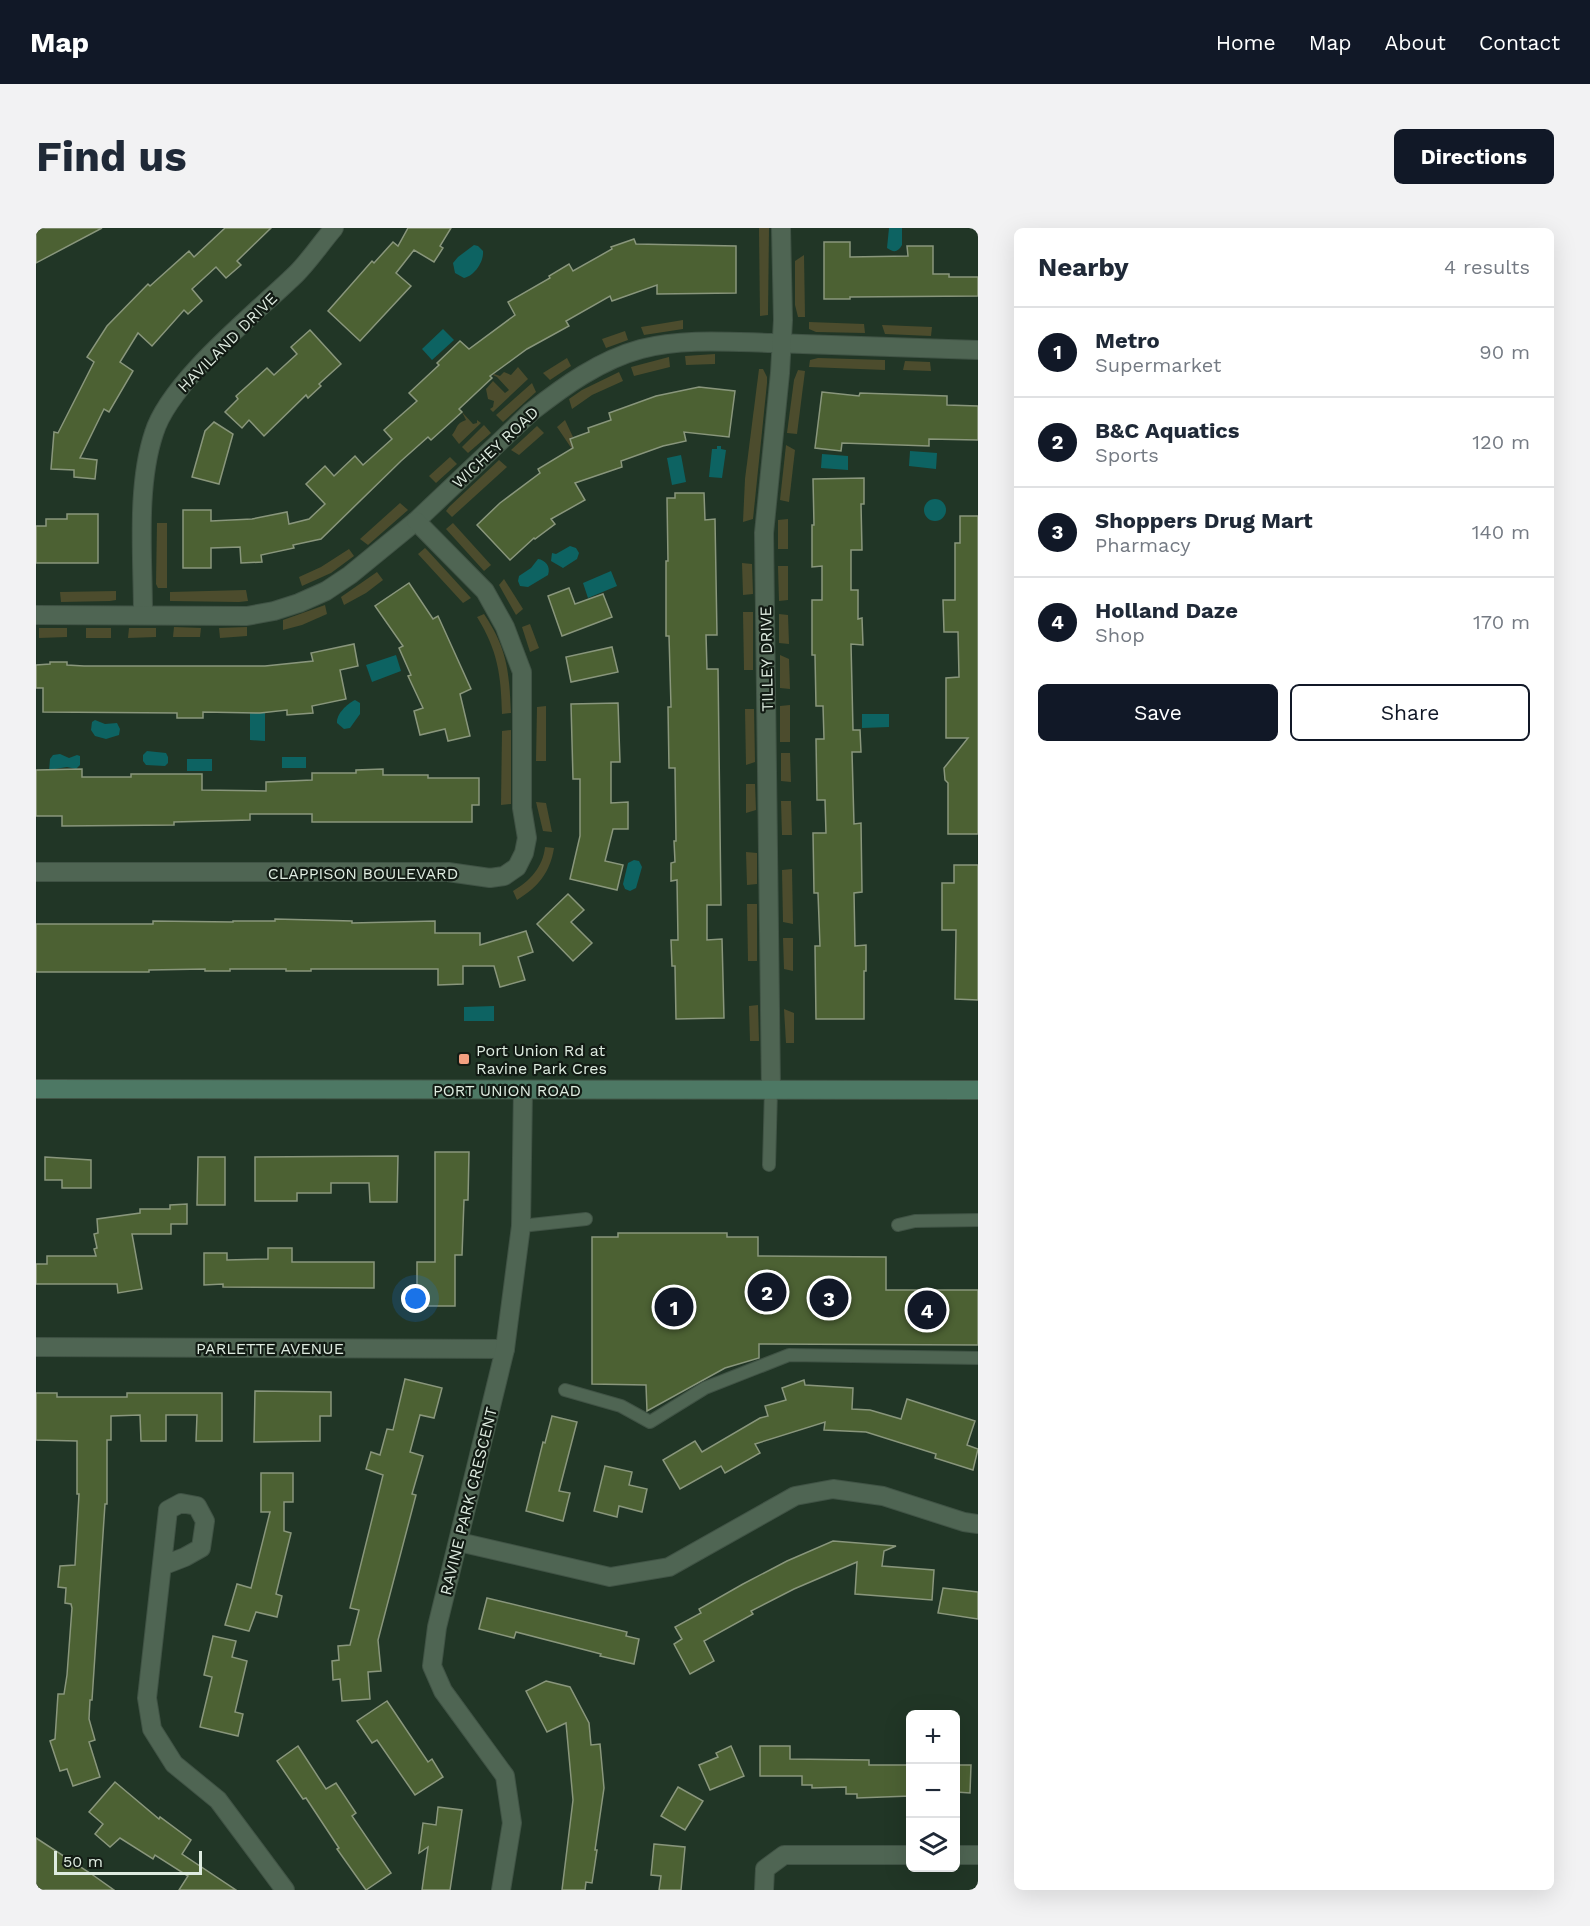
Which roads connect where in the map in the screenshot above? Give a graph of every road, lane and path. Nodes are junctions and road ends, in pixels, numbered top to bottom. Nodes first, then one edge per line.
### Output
1 (334, 228) edge
2 (781, 228) edge
3 (782, 343) junction
4 (978, 350) edge
5 (416, 521) junction
6 (143, 614) junction
7 (36, 615) edge
8 (36, 872) edge
9 (36, 1089) edge
10 (523, 1090) junction
11 (771, 1090) junction
12 (978, 1090) edge
13 (769, 1165) dead end
14 (586, 1220) dead end
15 (978, 1220) edge
16 (898, 1225) dead end
17 (521, 1226) junction
18 (36, 1347) edge
19 (505, 1348) junction
20 (978, 1358) edge
21 (565, 1390) dead end
22 (978, 1524) edge
23 (459, 1542) junction
24 (162, 1566) dead end
25 (906, 1855) edge
26 (960, 1855) edge
27 (978, 1856) edge
28 (285, 1890) edge
29 (501, 1890) edge
30 (764, 1890) edge

1 - 6 street, HAVILAND DRIVE
2 - 3 street, TILLEY DRIVE
3 - 4 street, WICHEY ROAD
3 - 5 street, WICHEY ROAD
3 - 11 street, TILLEY DRIVE
5 - 6 street, WICHEY ROAD
5 - 8 street, CLAPPISON BOULEVARD
6 - 7 street, WICHEY ROAD
9 - 10 main road, PORT UNION ROAD
10 - 11 main road, PORT UNION ROAD
10 - 17 street, RAVINE PARK CRESCENT
11 - 12 main road, PORT UNION ROAD
11 - 13 lane
14 - 17 lane
15 - 16 lane
17 - 19 street, RAVINE PARK CRESCENT
18 - 19 street, PARLETTE AVENUE
19 - 23 street, RAVINE PARK CRESCENT
20 - 21 lane
22 - 23 street
23 - 29 street, RAVINE PARK CRESCENT
24 - 28 street
25 - 30 street
26 - 27 street

